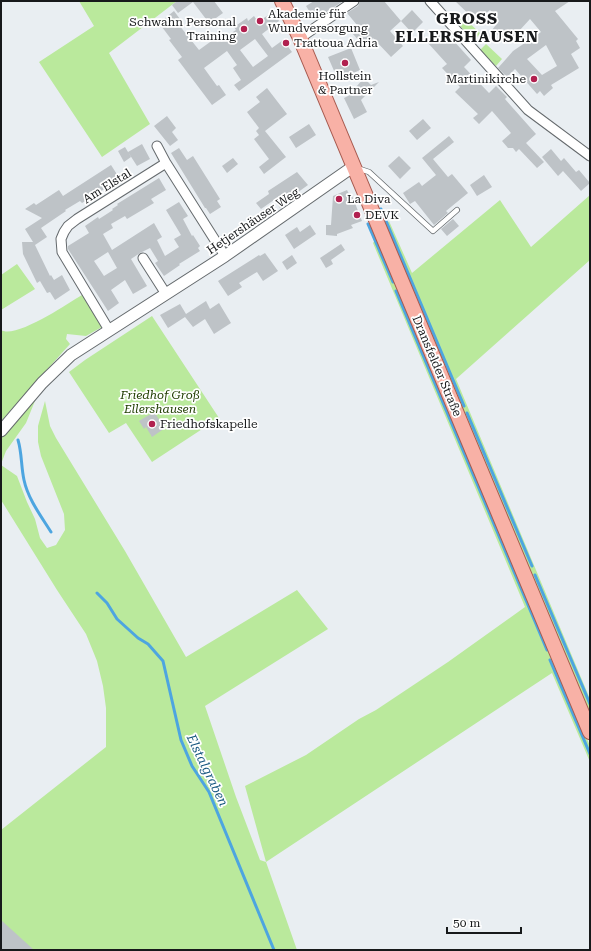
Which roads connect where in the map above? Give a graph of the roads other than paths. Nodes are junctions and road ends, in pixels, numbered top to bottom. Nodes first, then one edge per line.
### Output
1 (282, 1) edge
2 (354, 1) edge
3 (430, 1) edge
4 (300, 38) junction
5 (156, 146) dead end
6 (590, 156) edge
7 (166, 163) junction
8 (354, 166) junction
9 (457, 210) dead end
10 (225, 256) junction
11 (143, 258) dead end
12 (166, 294) junction
13 (110, 330) junction
14 (1, 431) edge
15 (590, 732) edge

1 - 4 main road, Dransfelder Straße
2 - 4 street
3 - 6 street
4 - 8 main road, Dransfelder Straße
5 - 7 street
7 - 10 street
7 - 13 street, Am Elstal
8 - 9 lane
8 - 10 street, Hetjershäuser Weg
8 - 15 main road, Dransfelder Straße
10 - 12 street, Hetjershäuser Weg
11 - 12 street
12 - 13 street, Hetjershäuser Weg
13 - 14 street, Hetjershäuser Weg

